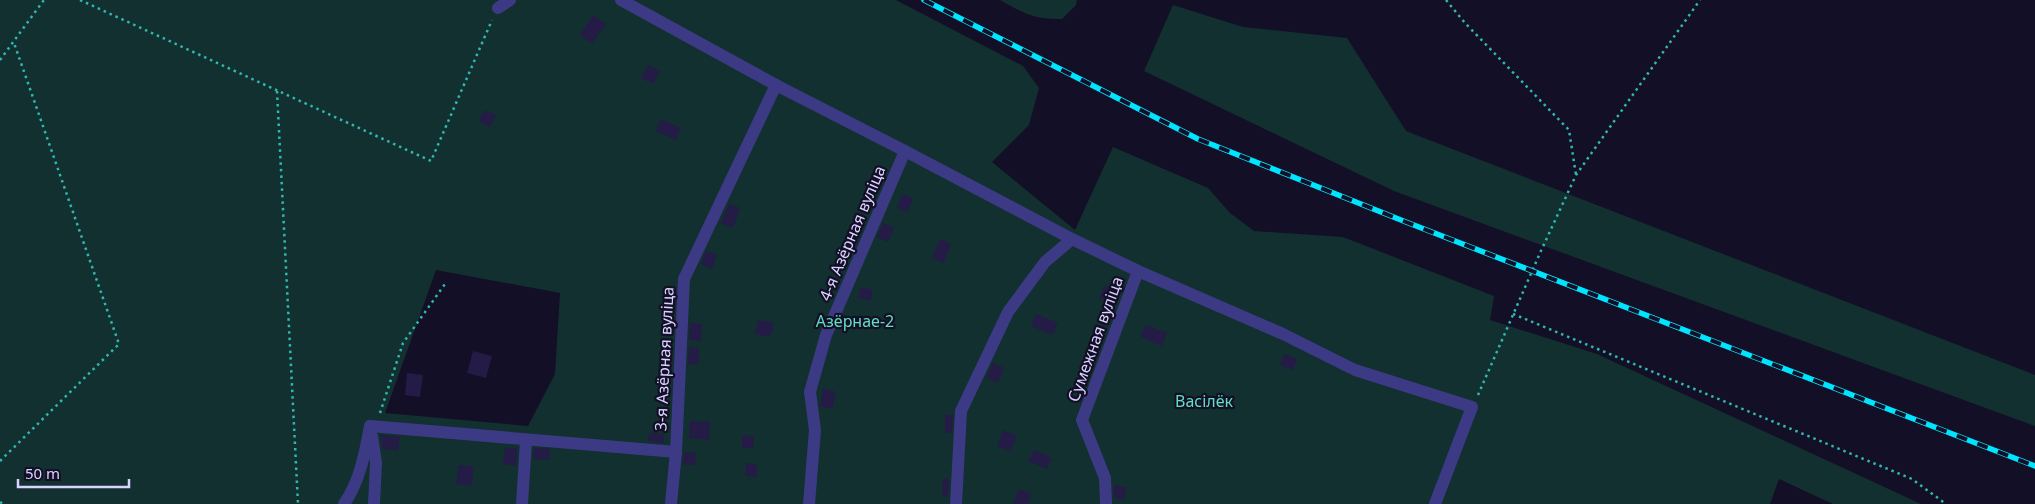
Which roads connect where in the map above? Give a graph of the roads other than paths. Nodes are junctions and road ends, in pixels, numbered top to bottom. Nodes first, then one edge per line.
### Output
1 (510, 0) edge
2 (621, 0) edge
3 (498, 8) road end
4 (776, 86) junction
5 (905, 151) junction
6 (1072, 239) junction
7 (1138, 270) junction
8 (370, 426) junction
9 (526, 441) junction
10 (676, 452) junction
11 (344, 504) edge
12 (374, 504) edge
13 (522, 504) edge
14 (671, 504) edge
15 (809, 504) edge
16 (956, 504) edge
17 (1106, 504) edge
18 (1436, 504) edge

1 - 3 street
2 - 4 street
4 - 5 street
4 - 10 street, 3-я Азёрная вуліца
5 - 6 street
5 - 15 street, 4-я Азёрная вуліца
6 - 7 street
6 - 16 street
7 - 17 street, Сумежная вуліца
7 - 18 street
8 - 9 street
8 - 11 street
8 - 12 street
9 - 10 street
9 - 13 street
10 - 14 street, 3-я Азёрная вуліца

